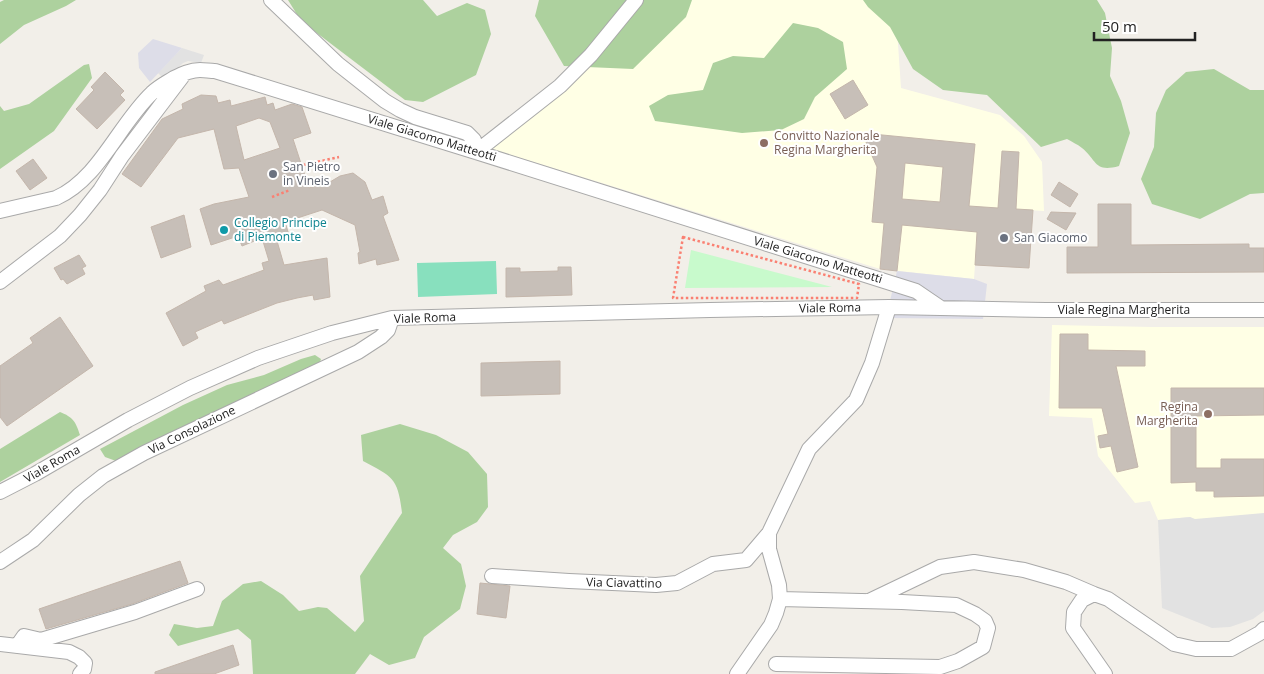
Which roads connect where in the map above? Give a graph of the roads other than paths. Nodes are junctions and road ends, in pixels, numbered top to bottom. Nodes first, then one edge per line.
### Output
1 (271, 0) edge
2 (636, 0) edge
3 (186, 72) junction
4 (476, 152) junction
5 (0, 211) edge
6 (0, 282) edge
7 (889, 307) junction
8 (941, 308) junction
9 (1264, 310) edge
10 (392, 318) junction
11 (0, 492) edge
12 (769, 533) junction
13 (0, 562) edge
14 (492, 576) dead end
15 (196, 589) dead end
16 (1094, 594) junction
17 (780, 599) junction
18 (869, 601) junction
19 (1264, 628) edge
20 (0, 644) edge
21 (17, 646) junction
22 (776, 664) dead end
23 (80, 674) edge
24 (737, 674) edge
25 (1104, 674) edge

1 - 4 street
2 - 4 street
3 - 4 street, Viale Giacomo Matteotti
3 - 5 street
3 - 6 street
4 - 8 street, Viale Giacomo Matteotti
7 - 8 street, Viale Roma
7 - 10 street, Viale Roma
7 - 12 street, Via Ciavattino
8 - 9 street, Viale Regina Margherita
10 - 11 street, Viale Roma
10 - 13 street, Via Consolazione
12 - 14 street, Via Ciavattino
12 - 17 street
15 - 21 street
16 - 18 street
16 - 19 street
16 - 25 street
17 - 18 street
17 - 24 street
18 - 22 street
20 - 21 street
21 - 23 street

